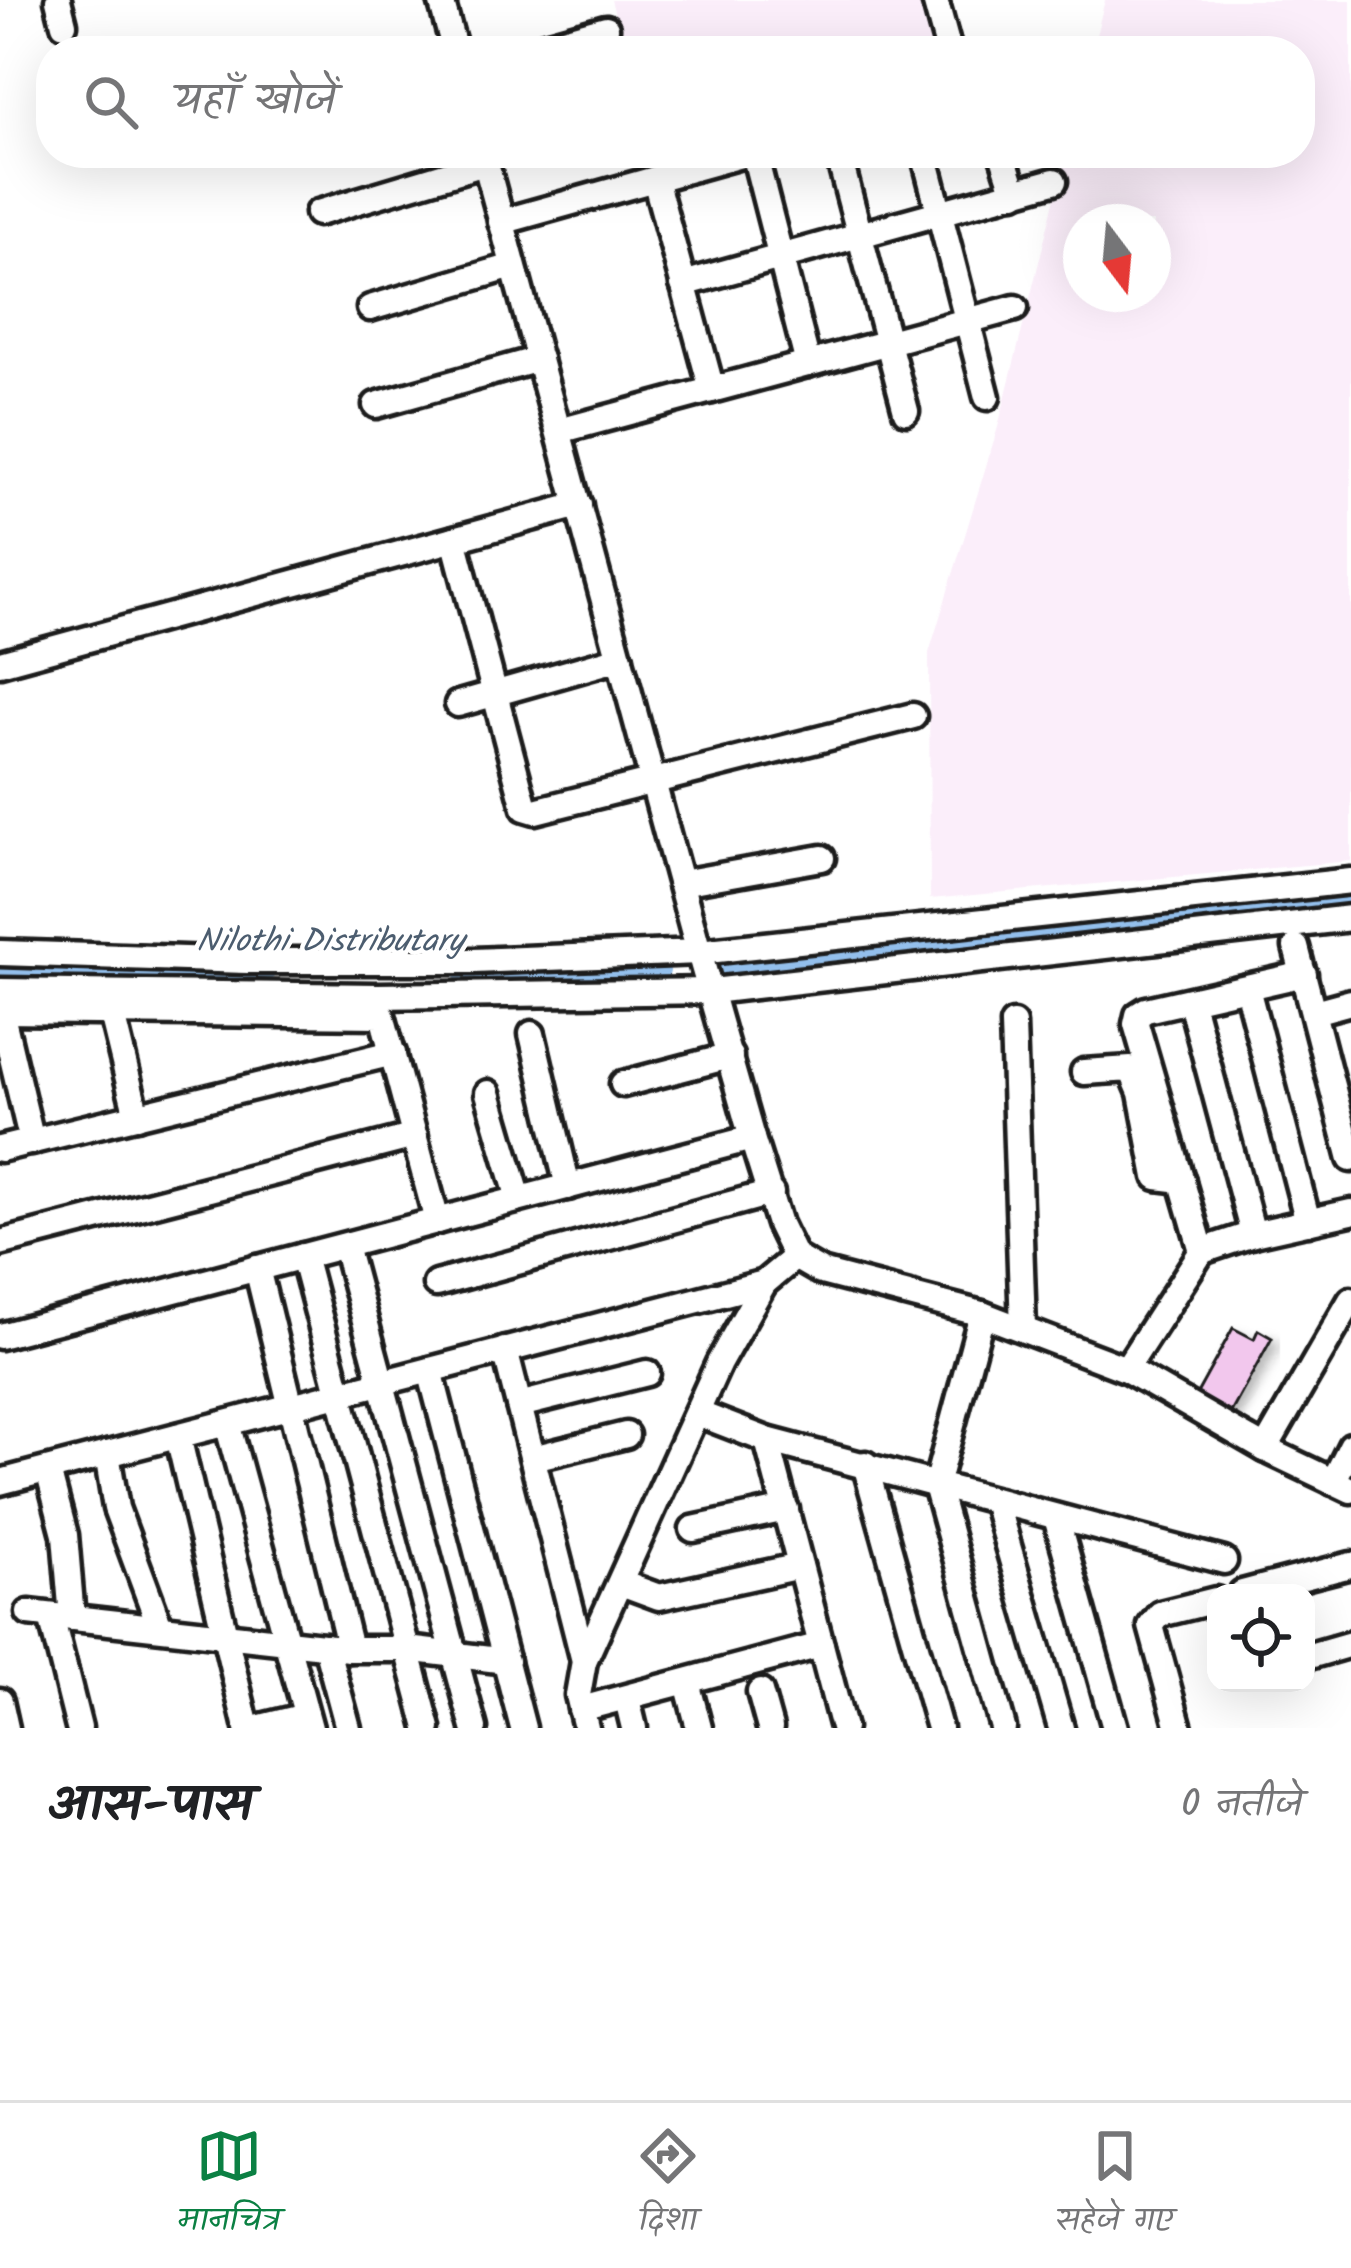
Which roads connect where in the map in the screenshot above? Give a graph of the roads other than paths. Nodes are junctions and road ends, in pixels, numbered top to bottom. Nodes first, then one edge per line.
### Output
1 (441, 0) edge
2 (935, 0) edge
3 (605, 28) dead end
4 (451, 36) edge
5 (577, 36) edge
6 (945, 36) edge
7 (454, 168) edge
8 (487, 168) edge
9 (696, 168) edge
10 (755, 168) edge
11 (842, 168) edge
12 (928, 168) edge
13 (1007, 168) edge
14 (655, 179) junction
15 (1054, 181) dead end
16 (1015, 193) junction
17 (318, 213) dead end
18 (939, 214) junction
19 (501, 222) junction
20 (859, 236) junction
21 (780, 257) junction
22 (513, 266) junction
23 (683, 284) junction
24 (370, 308) dead end
25 (1015, 308) dead end
26 (967, 322) junction
27 (888, 343) junction
28 (539, 359) junction
29 (808, 364) junction
30 (712, 390) junction
31 (987, 397) dead end
32 (376, 405) dead end
33 (906, 411) dead end
34 (559, 431) junction
35 (579, 505) junction
36 (454, 539) junction
37 (620, 658) junction
38 (0, 663) edge
39 (495, 693) junction
40 (458, 704) dead end
41 (913, 716) dead end
42 (653, 782) junction
43 (822, 858) dead end
44 (1351, 881) edge
45 (681, 883) junction
46 (1351, 918) edge
47 (1296, 947) dead end
48 (699, 952) junction
49 (0, 953) edge
50 (1304, 974) junction
51 (1247, 988) junction
52 (712, 991) junction
53 (0, 992) edge
54 (1191, 1002) junction
55 (1351, 1002) edge
56 (380, 1005) junction
57 (0, 1011) edge
58 (1314, 1012) junction
59 (112, 1013) junction
60 (1013, 1024) dead end
61 (532, 1034) dead end
62 (393, 1053) junction
63 (730, 1056) junction
64 (1084, 1072) dead end
65 (1341, 1081) edge
66 (623, 1084) dead end
67 (488, 1093) dead end
68 (137, 1116) junction
69 (415, 1136) junction
70 (752, 1138) junction
71 (32, 1142) junction
72 (1349, 1143) edge
73 (0, 1150) edge
74 (1181, 1180) junction
75 (568, 1186) junction
76 (771, 1193) junction
77 (519, 1199) junction
78 (1351, 1212) edge
79 (437, 1221) junction
80 (1308, 1222) junction
81 (1253, 1234) junction
82 (0, 1244) edge
83 (345, 1246) junction
84 (1202, 1251) junction
85 (303, 1256) junction
86 (795, 1257) junction
87 (257, 1268) junction
88 (764, 1282) junction
89 (436, 1284) dead end
90 (1351, 1300) edge
91 (982, 1314) junction
92 (1023, 1329) junction
93 (0, 1336) edge
94 (505, 1350) junction
95 (1126, 1369) junction
96 (430, 1370) junction
97 (647, 1373) dead end
98 (384, 1382) junction
99 (339, 1394) junction
100 (519, 1405) junction
101 (290, 1407) junction
102 (697, 1413) junction
103 (227, 1423) junction
104 (626, 1435) dead end
105 (178, 1436) junction
106 (767, 1440) junction
107 (1351, 1446) edge
108 (1265, 1449) junction
109 (106, 1454) junction
110 (533, 1459) junction
111 (865, 1464) junction
112 (48, 1470) junction
113 (0, 1482) edge
114 (936, 1485) junction
115 (1342, 1486) edge
116 (995, 1501) junction
117 (786, 1510) junction
118 (1056, 1517) junction
119 (693, 1529) dead end
120 (1224, 1561) dead end
121 (1351, 1565) edge
122 (800, 1566) junction
123 (621, 1583) junction
124 (1278, 1584) edge
125 (1207, 1602) edge
126 (51, 1616) junction
127 (160, 1628) junction
128 (226, 1634) junction
129 (286, 1640) junction
130 (1351, 1644) edge
131 (821, 1645) junction
132 (338, 1647) junction
133 (407, 1649) junction
134 (454, 1654) junction
135 (1315, 1654) edge
136 (506, 1661) junction
137 (584, 1661) junction
138 (687, 1682) junction
139 (760, 1692) dead end
140 (627, 1700) junction
141 (584, 1719) edge
142 (308, 1722) edge
143 (79, 1728) edge
144 (248, 1728) edge
145 (257, 1728) edge
146 (348, 1728) edge
147 (428, 1728) edge
148 (474, 1728) edge
149 (523, 1728) edge
150 (634, 1728) edge
151 (699, 1728) edge
152 (770, 1728) edge
153 (843, 1728) edge
154 (938, 1728) edge
155 (1003, 1728) edge
156 (1061, 1728) edge
157 (1115, 1728) edge
158 (1178, 1728) edge

1 - 4 street
2 - 6 street
3 - 5 street
7 - 17 street
8 - 19 street
9 - 14 street
10 - 21 street
11 - 20 street
12 - 18 street
13 - 16 street
14 - 19 street
14 - 23 street
15 - 16 street
16 - 18 street
18 - 20 street
18 - 26 street
19 - 22 street
20 - 21 street
20 - 27 street
21 - 23 street
21 - 29 street
22 - 24 street
22 - 28 street
23 - 30 street
25 - 26 street
26 - 27 street
26 - 31 street
27 - 29 street
27 - 33 street
28 - 32 street
28 - 34 street
29 - 30 street
30 - 34 street
34 - 35 street
35 - 36 street
35 - 37 street
36 - 38 street
36 - 39 street
37 - 39 street
37 - 42 street
39 - 40 street
39 - 42 street
41 - 42 street
42 - 45 street
43 - 45 street
44 - 48 street
45 - 48 street
46 - 52 street
47 - 50 street
48 - 49 street
48 - 52 street
50 - 51 street
50 - 58 street
51 - 54 street
51 - 80 street
52 - 56 street
52 - 63 street
53 - 56 street
54 - 74 street
54 - 81 street
55 - 58 street
56 - 59 street
56 - 62 street
57 - 59 street
57 - 71 street
58 - 65 street
59 - 68 street
60 - 92 street
61 - 75 street
62 - 68 street
62 - 69 street
63 - 66 street
63 - 70 street
64 - 74 street
65 - 72 street
67 - 77 street
68 - 71 street
69 - 79 street
69 - 82 street
70 - 75 street
70 - 76 street
71 - 73 street
74 - 84 street
75 - 77 street
76 - 86 street
76 - 89 street
77 - 79 street
78 - 80 street
79 - 83 street
80 - 81 street
81 - 84 street
83 - 85 street
83 - 98 street
84 - 95 street
85 - 87 street
85 - 99 street
86 - 88 street
86 - 91 street
87 - 93 street
87 - 101 street
88 - 94 street
88 - 102 street
90 - 108 street
91 - 92 street
91 - 114 street
92 - 95 street
94 - 96 street
94 - 100 street
95 - 108 street
96 - 98 street
96 - 136 street
97 - 100 street
98 - 99 street
98 - 134 street
99 - 101 street
99 - 133 street
100 - 110 street
101 - 103 street
101 - 132 street
102 - 106 street
102 - 123 street
103 - 105 street
103 - 129 street
104 - 110 street
105 - 109 street
105 - 128 street
106 - 111 street
106 - 117 street
107 - 115 street
108 - 115 street
109 - 112 street
109 - 127 street
110 - 137 street
111 - 114 street
111 - 154 street
112 - 113 street
112 - 126 street
114 - 116 street
114 - 155 street
116 - 118 street
116 - 156 street
117 - 119 street
117 - 122 street
118 - 120 street
118 - 157 street
121 - 124 street
122 - 123 street
122 - 131 street
123 - 137 street
125 - 158 street
126 - 127 street
126 - 143 street
127 - 128 street
128 - 129 street
128 - 144 street
129 - 132 street
129 - 142 street
130 - 135 street
131 - 138 street
131 - 153 street
132 - 133 street
132 - 146 street
133 - 134 street
133 - 147 street
134 - 136 street
134 - 148 street
136 - 149 street
137 - 141 street
138 - 140 street
138 - 151 street
139 - 152 street
140 - 141 street
140 - 150 street
142 - 145 street

